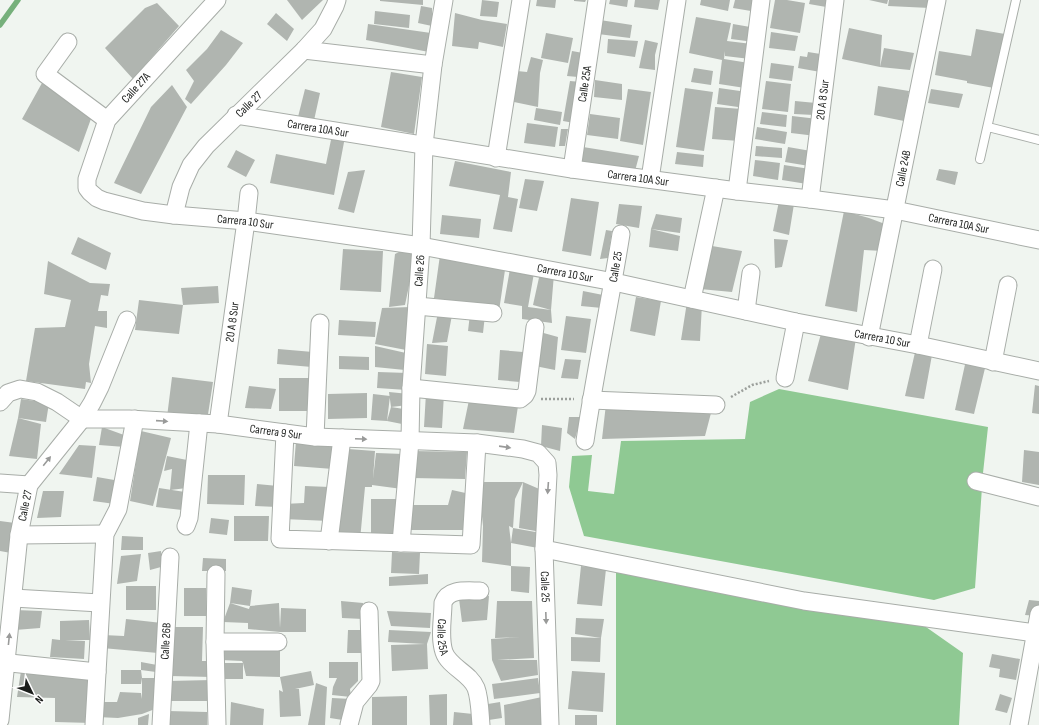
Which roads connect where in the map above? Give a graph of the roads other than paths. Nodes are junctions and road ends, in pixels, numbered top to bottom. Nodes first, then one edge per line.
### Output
1 (217, 0) edge
2 (336, 0) edge
3 (444, 0) edge
4 (521, 0) edge
5 (597, 0) edge
6 (677, 0) edge
7 (761, 0) edge
8 (835, 0) edge
9 (937, 0) edge
10 (1016, 0) edge
11 (68, 42) dead end
12 (304, 50) junction
13 (433, 65) junction
14 (236, 115) junction
15 (107, 120) junction
16 (988, 127) junction
17 (1039, 140) edge
18 (424, 144) junction
19 (496, 158) junction
20 (980, 159) dead end
21 (572, 169) junction
22 (650, 179) junction
23 (716, 188) junction
24 (737, 191) junction
25 (90, 192) joint
26 (249, 193) dead end
27 (810, 199) junction
28 (895, 210) junction
29 (174, 215) junction
30 (246, 221) junction
31 (621, 234) dead end
32 (1039, 240) edge
33 (421, 246) junction
34 (933, 269) dead end
35 (751, 272) dead end
36 (614, 282) junction
37 (1008, 285) dead end
38 (692, 299) junction
39 (417, 306) junction
40 (746, 311) junction
41 (493, 313) dead end
42 (127, 320) dead end
43 (796, 322) junction
44 (320, 323) dead end
45 (535, 327) dead end
46 (869, 336) junction
47 (918, 345) junction
48 (993, 362) junction
49 (1039, 371) edge
50 (785, 378) road end
51 (412, 388) junction
52 (591, 400) junction
53 (0, 402) edge
54 (716, 405) road end
55 (82, 418) junction
56 (135, 420) junction
57 (199, 423) junction
58 (218, 424) junction
59 (285, 433) junction
60 (315, 437) junction
61 (342, 438) junction
62 (410, 441) junction
63 (585, 441) dead end
64 (477, 443) junction
65 (538, 453) joint
66 (976, 481) dead end
67 (0, 482) edge
68 (29, 485) junction
69 (1039, 497) edge
70 (186, 526) dead end
71 (105, 534) junction
72 (19, 535) junction
73 (329, 541) junction
74 (402, 543) junction
75 (544, 550) junction
76 (170, 557) dead end
77 (216, 574) dead end
78 (480, 591) dead end
79 (13, 598) junction
80 (100, 603) junction
81 (369, 611) dead end
82 (1039, 614) edge
83 (1035, 634) junction
84 (215, 642) junction
85 (278, 642) dead end
86 (3, 663) edge
87 (97, 672) junction
88 (0, 720) edge
89 (94, 725) edge
90 (161, 725) edge
91 (217, 725) edge
92 (349, 725) edge
93 (481, 725) edge
94 (550, 725) edge
95 (1019, 725) edge

1 - 15 street, Calle 27A
2 - 12 street, Calle 27
3 - 13 street, Calle 26
4 - 19 street
5 - 21 street, Calle 25A
6 - 22 street
7 - 24 street
8 - 27 street, 20 A 8 Sur
9 - 28 street, Calle 24B
10 - 16 lane
11 - 15 street
12 - 13 street
12 - 14 street, Calle 27
13 - 18 street, Calle 26
14 - 18 street, Carrera 10A Sur
14 - 29 street, Calle 27
15 - 25 street, Calle 27A
16 - 17 lane
16 - 20 lane
18 - 19 street, Carrera 10A Sur
18 - 33 street, Calle 26
19 - 21 street, Carrera 10A Sur
21 - 22 street, Carrera 10A Sur
22 - 23 street, Carrera 10A Sur
23 - 24 street, Carrera 10A Sur
23 - 38 street
24 - 27 street, Carrera 10A Sur
25 - 29 street, Carrera 10 Sur
26 - 30 street, 20 A 8 Sur
27 - 28 street, Carrera 10A Sur
28 - 32 street, Carrera 10A Sur
28 - 46 street, Calle 24B
29 - 30 street, Carrera 10 Sur
30 - 33 street, Carrera 10 Sur
30 - 58 street, 20 A 8 Sur
31 - 36 street, Calle 25
33 - 36 street, Carrera 10 Sur
33 - 39 street, Calle 26
34 - 47 street
35 - 40 street
36 - 38 street, Carrera 10 Sur
36 - 52 street, Calle 25
37 - 48 street
38 - 40 street, Carrera 10 Sur
39 - 41 street
39 - 51 street, Calle 26
40 - 43 street, Carrera 10 Sur
42 - 55 street, Calle 27
43 - 46 street, Carrera 10 Sur
43 - 50 street
44 - 60 street
45 - 51 street
46 - 47 street, Carrera 10 Sur
47 - 48 street, Carrera 10 Sur
48 - 49 street, Carrera 10 Sur
51 - 62 street, Calle 26
52 - 54 street
52 - 63 street, Calle 25
53 - 55 street
55 - 56 street, Carrera 9 Sur
68 -> 55 street, Calle 27
56 -> 57 street, Carrera 9 Sur
56 - 71 street
57 - 58 street, Carrera 9 Sur
57 - 70 street
58 - 59 street, Carrera 9 Sur
59 - 60 street, Carrera 9 Sur
59 - 73 street
60 - 61 street, Carrera 9 Sur
61 -> 62 street, Carrera 9 Sur
61 - 73 street
62 - 64 street, Carrera 9 Sur
62 - 74 street, Calle 26
64 -> 65 street, Carrera 9 Sur
64 - 74 street
65 -> 75 street, Calle 25
66 - 69 street
67 - 68 street
68 - 72 street, Calle 27
71 - 72 street
71 - 80 street
72 - 79 street, Calle 27
73 - 74 street
75 - 83 street
75 -> 94 street, Calle 25
76 - 90 street, Calle 26B
77 - 84 street
78 - 93 street, Calle 25A
79 - 80 street
86 -> 79 street, Calle 27
80 - 87 street
81 - 92 street
82 - 83 street
83 - 95 street
84 - 85 street
84 - 91 street
86 - 87 street
86 - 88 street, Calle 27
87 - 89 street

